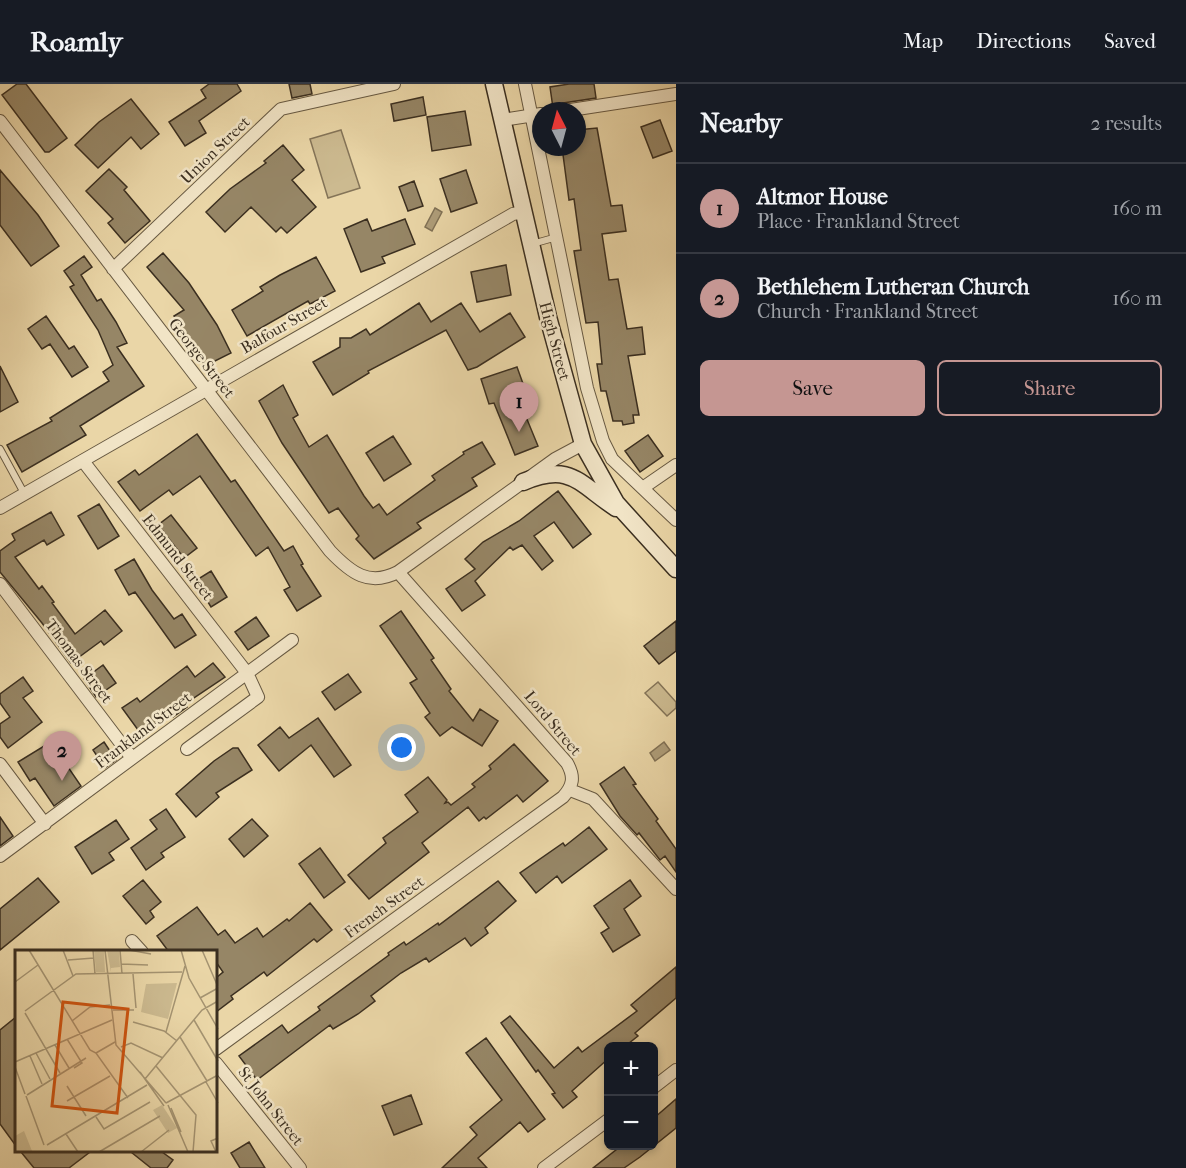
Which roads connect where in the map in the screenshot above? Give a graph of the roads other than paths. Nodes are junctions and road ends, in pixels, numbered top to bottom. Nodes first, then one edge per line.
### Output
1 (394, 84) edge
2 (494, 84) edge
3 (525, 84) edge
4 (676, 94) edge
5 (532, 102) edge
6 (586, 108) edge
7 (532, 116) edge
8 (502, 120) junction
9 (0, 121) edge
10 (544, 156) edge
11 (523, 212) junction
12 (558, 237) junction
13 (531, 244) junction
14 (113, 269) junction
15 (205, 389) junction
16 (583, 444) junction
17 (0, 449) edge
18 (83, 460) junction
19 (676, 465) edge
20 (523, 482) junction
21 (644, 487) junction
22 (24, 493) junction
23 (0, 508) edge
24 (627, 515) junction
25 (676, 520) edge
26 (676, 569) edge
27 (398, 572) junction
28 (0, 584) edge
29 (292, 640) dead end
30 (248, 673) junction
31 (187, 749) dead end
32 (132, 758) junction
33 (0, 764) edge
34 (570, 790) junction
35 (45, 824) junction
36 (0, 856) edge
37 (676, 889) edge
38 (132, 941) dead end
39 (140, 950) edge
40 (218, 1048) edge
41 (218, 1066) edge
42 (676, 1070) edge
43 (658, 1084) edge
44 (604, 1124) edge
45 (300, 1168) edge
46 (544, 1168) edge

1 - 14 street, Union Street
2 - 8 main road, High Street
3 - 5 street, High Street
4 - 6 street
7 - 8 street
8 - 11 main road, High Street
9 - 14 street, George Street
10 - 12 street, High Street
11 - 13 main road, High Street
11 - 15 street, Balfour Street
12 - 13 lane
12 - 21 street, High Street
13 - 16 main road, High Street
14 - 15 street, George Street
15 - 18 street, Balfour Street
15 - 27 street, George Street
16 - 20 street
16 - 24 main road, High Street
17 - 22 lane
18 - 22 street, Balfour Street
18 - 30 street, Edmund Street
19 - 21 street
20 - 24 main road
20 - 27 street
21 - 25 street, High Street
22 - 23 street, Balfour Street
24 - 26 main road, High Street
27 - 34 street, Lord Street
28 - 32 street, Thomas Street
29 - 30 street, Frankland Street
30 - 31 street
30 - 32 street, Frankland Street
32 - 35 street, Frankland Street
33 - 35 street
34 - 37 street
34 - 40 street, French Street
35 - 36 street, Frankland Street
38 - 39 street
41 - 45 street, St John Street
42 - 43 street
44 - 46 street

